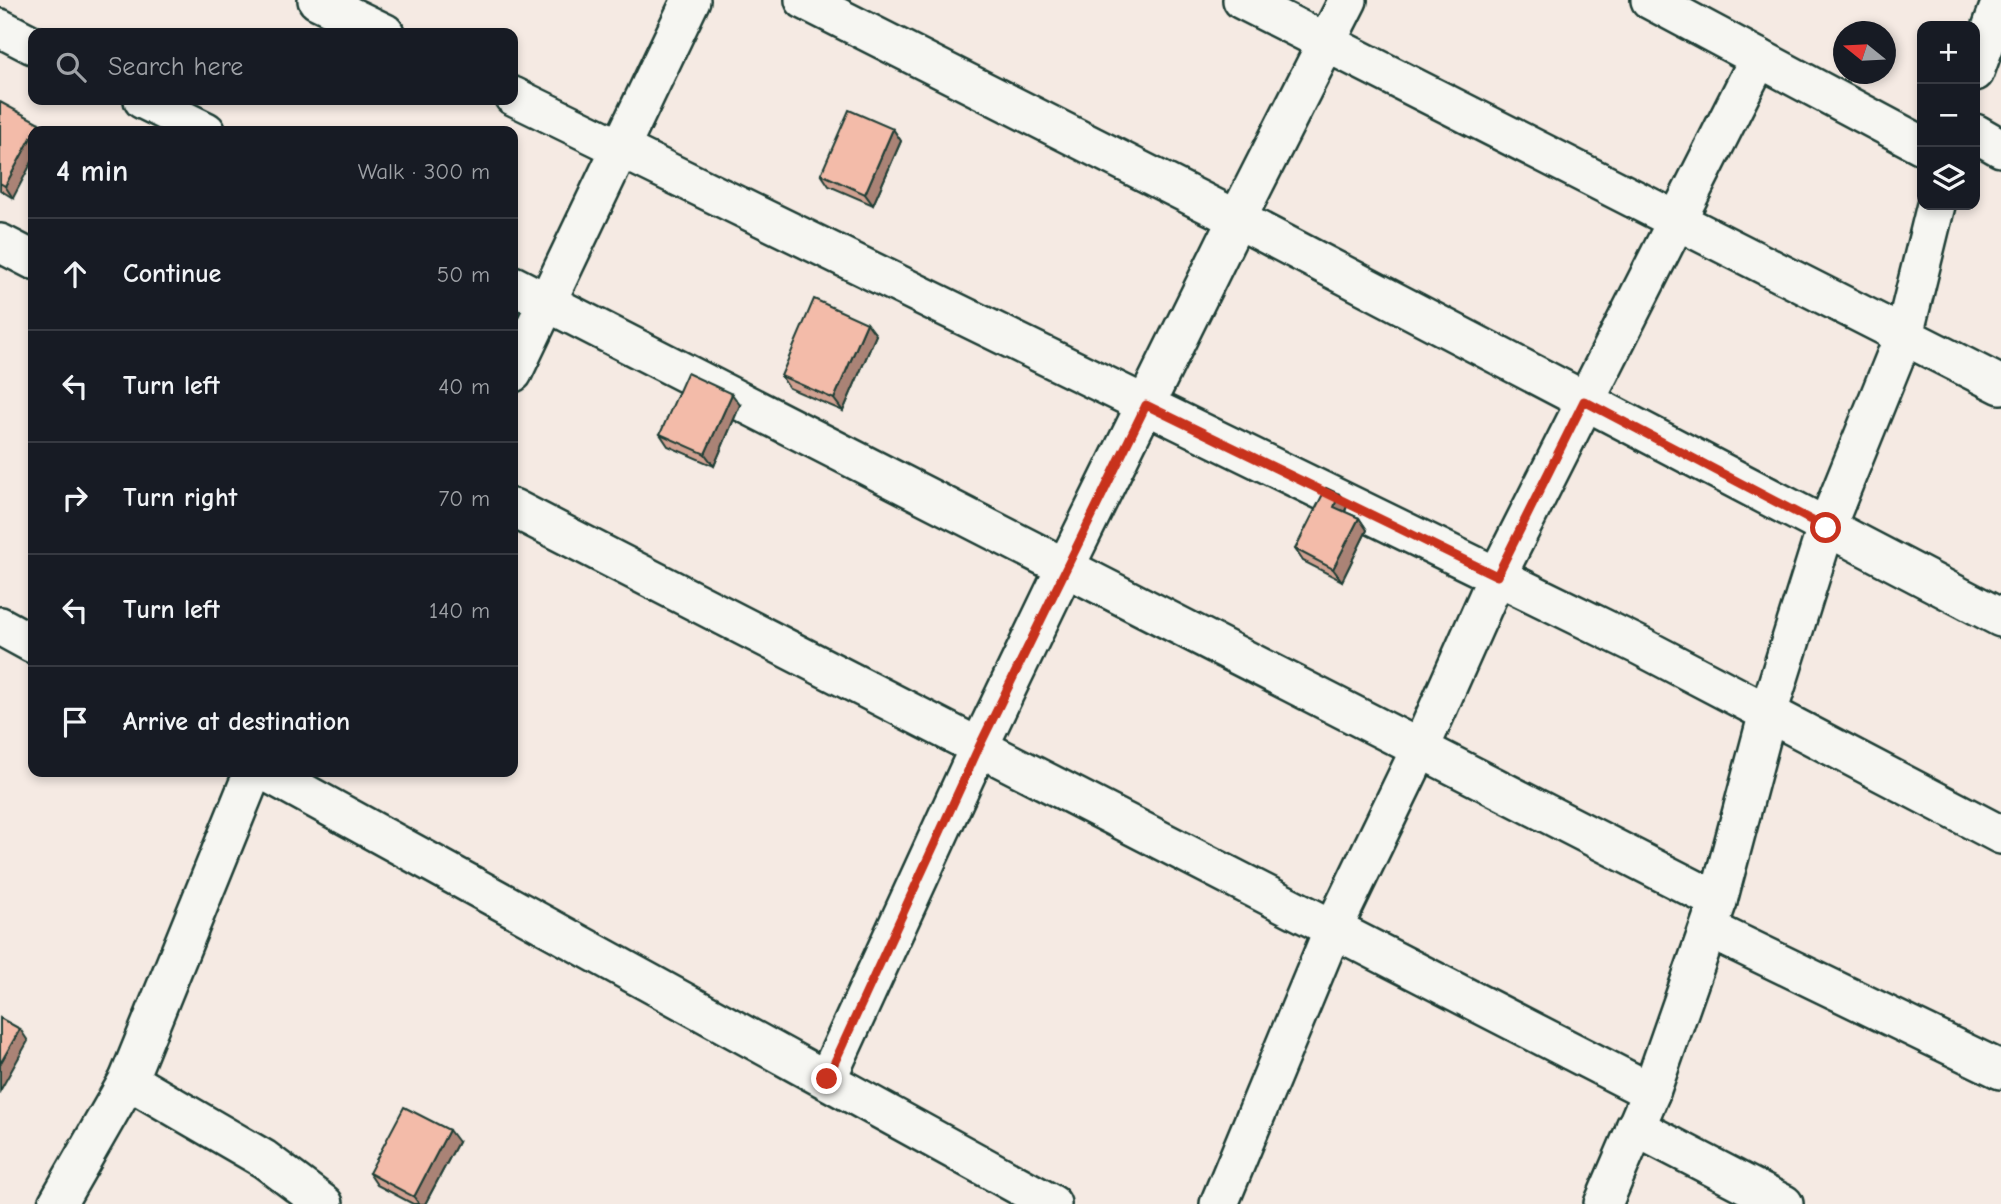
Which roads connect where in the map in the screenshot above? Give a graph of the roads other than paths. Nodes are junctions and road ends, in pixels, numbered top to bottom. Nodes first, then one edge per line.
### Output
1 (317, 0) edge
2 (691, 0) edge
3 (804, 0) edge
4 (1242, 0) edge
5 (1348, 0) edge
6 (1650, 0) edge
7 (2001, 1) edge
8 (0, 28) edge
9 (374, 28) edge
10 (28, 42) edge
11 (1327, 43) junction
12 (1759, 58) junction
13 (1980, 58) edge
14 (518, 98) edge
15 (153, 105) edge
16 (196, 126) edge
17 (1980, 136) edge
18 (1917, 142) edge
19 (2001, 148) edge
20 (621, 150) junction
21 (1935, 210) edge
22 (1237, 219) junction
23 (1677, 220) junction
24 (0, 243) edge
25 (28, 257) edge
26 (518, 288) edge
27 (547, 303) junction
28 (1903, 335) junction
29 (518, 363) edge
30 (2001, 385) edge
31 (1584, 401) junction
32 (1146, 405) junction
33 (518, 511) edge
34 (1826, 528) junction
35 (1065, 568) junction
36 (1497, 576) junction
37 (2001, 618) edge
38 (0, 626) edge
39 (28, 641) edge
40 (1768, 713) junction
41 (979, 747) junction
42 (1420, 749) junction
43 (251, 777) edge
44 (287, 777) edge
45 (314, 783) edge
46 (2001, 835) edge
47 (1714, 915) junction
48 (1333, 929) junction
49 (2001, 1070) edge
50 (827, 1079) junction
51 (128, 1080) junction
52 (1651, 1092) junction
53 (1635, 1127) junction
54 (57, 1204) edge
55 (324, 1204) edge
56 (1052, 1204) edge
57 (1219, 1204) edge
58 (1603, 1204) edge
59 (1784, 1204) edge

1 - 9 street
2 - 20 street
3 - 22 street
4 - 11 street
5 - 11 street
6 - 12 street
7 - 13 street
8 - 10 street
11 - 22 street
11 - 23 street
12 - 18 street
12 - 23 street
14 - 20 street
15 - 16 street
17 - 19 street
20 - 27 street
20 - 32 street
21 - 28 street
22 - 31 street
22 - 32 street
23 - 28 street
23 - 31 street
24 - 25 street
26 - 27 street
27 - 29 street
27 - 35 street
28 - 30 street
28 - 34 street
31 - 34 street
31 - 36 street
32 - 35 street
32 - 36 street
33 - 41 street
34 - 37 street
34 - 40 street
35 - 41 street
35 - 42 street
36 - 40 street
36 - 42 street
38 - 39 street
40 - 46 street
40 - 47 street
41 - 48 street
41 - 50 street
42 - 47 street
42 - 48 street
43 - 51 street
44 - 45 street
45 - 50 street
47 - 49 street
47 - 52 street
48 - 52 street
48 - 57 street
50 - 56 street
51 - 54 street
51 - 55 street
52 - 53 street
53 - 58 street
53 - 59 street

